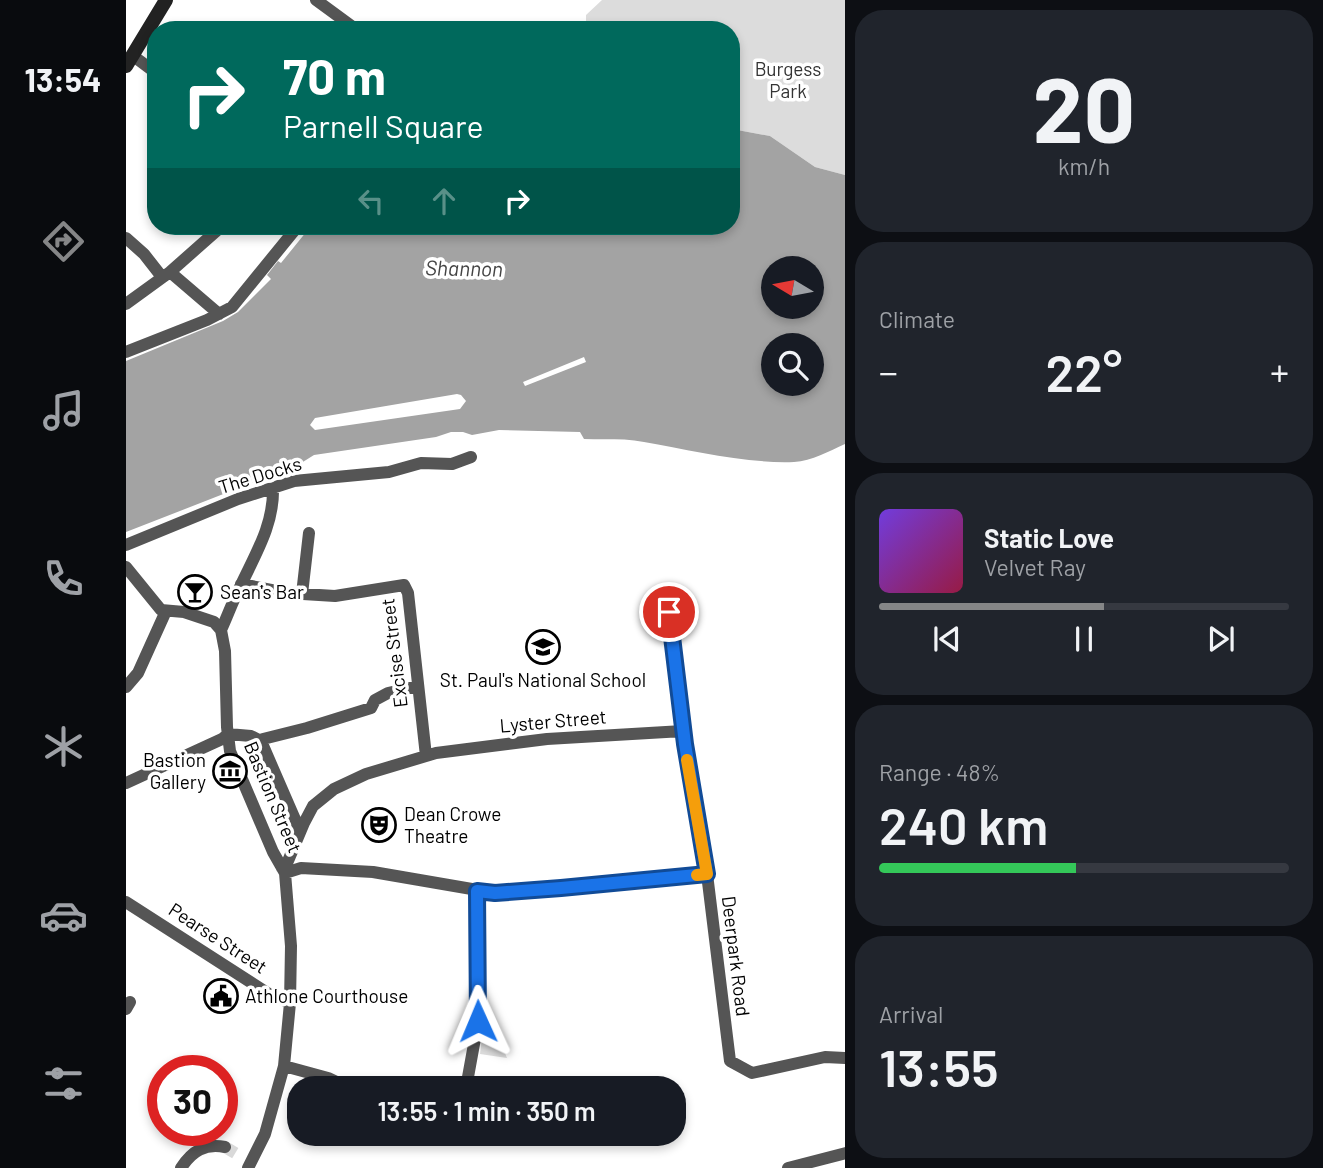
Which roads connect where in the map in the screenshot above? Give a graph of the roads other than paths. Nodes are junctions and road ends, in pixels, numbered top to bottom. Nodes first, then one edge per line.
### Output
1 (316, 0) edge
2 (164, 4) edge
3 (154, 21) edge
4 (345, 21) edge
5 (147, 32) edge
6 (129, 61) edge
7 (147, 69) edge
8 (212, 235) edge
9 (291, 235) edge
10 (126, 238) edge
11 (166, 274) junction
12 (126, 304) edge
13 (219, 314) junction
14 (126, 352) edge
15 (471, 457) dead end
16 (273, 488) junction
17 (309, 533) dead end
18 (126, 545) edge
19 (126, 566) edge
20 (241, 584) junction
21 (302, 594) junction
22 (166, 611) junction
23 (669, 612) dead end
24 (221, 630) junction
25 (418, 686) junction
26 (126, 687) edge
27 (683, 731) junction
28 (228, 734) junction
29 (261, 741) junction
30 (426, 756) junction
31 (126, 783) edge
32 (300, 831) junction
33 (284, 871) junction
34 (707, 874) junction
35 (477, 891) junction
36 (126, 902) edge
37 (290, 1003) junction
38 (845, 1058) edge
39 (284, 1066) junction
40 (321, 1076) edge
41 (468, 1076) edge
42 (225, 1147) tunnel mouth
43 (845, 1153) edge
44 (246, 1162) edge
45 (181, 1168) edge
46 (788, 1168) edge

1 - 4 street
2 - 3 main road
5 - 6 main road
6 - 7 street
8 - 11 street
9 - 13 street
10 - 11 street
11 - 12 street
11 - 13 street
13 - 14 street
15 - 16 street, The Docks
16 - 18 street, The Docks
16 - 20 street
17 - 21 street
19 - 22 street
20 - 21 street, Excise Street
20 - 24 street
21 - 25 street, Excise Street
22 - 24 street
22 - 26 street
23 - 27 street, Deerpark Road
24 - 28 street, Bastion Street
25 - 29 street
25 - 30 street, Excise Street
27 - 30 street, Lyster Street
27 - 34 street, Deerpark Road
28 - 29 street
28 - 31 street
28 - 33 street, Bastion Street
29 - 32 street
30 - 32 street, Lyster Street
32 - 33 street, Lyster Street
33 - 35 street
33 - 37 street
34 - 35 street
34 - 38 street, Deerpark Road
35 - 41 street
36 - 37 street, Pearse Street
37 - 39 street
39 - 40 street
39 - 44 street
42 - 45 street
43 - 46 street

